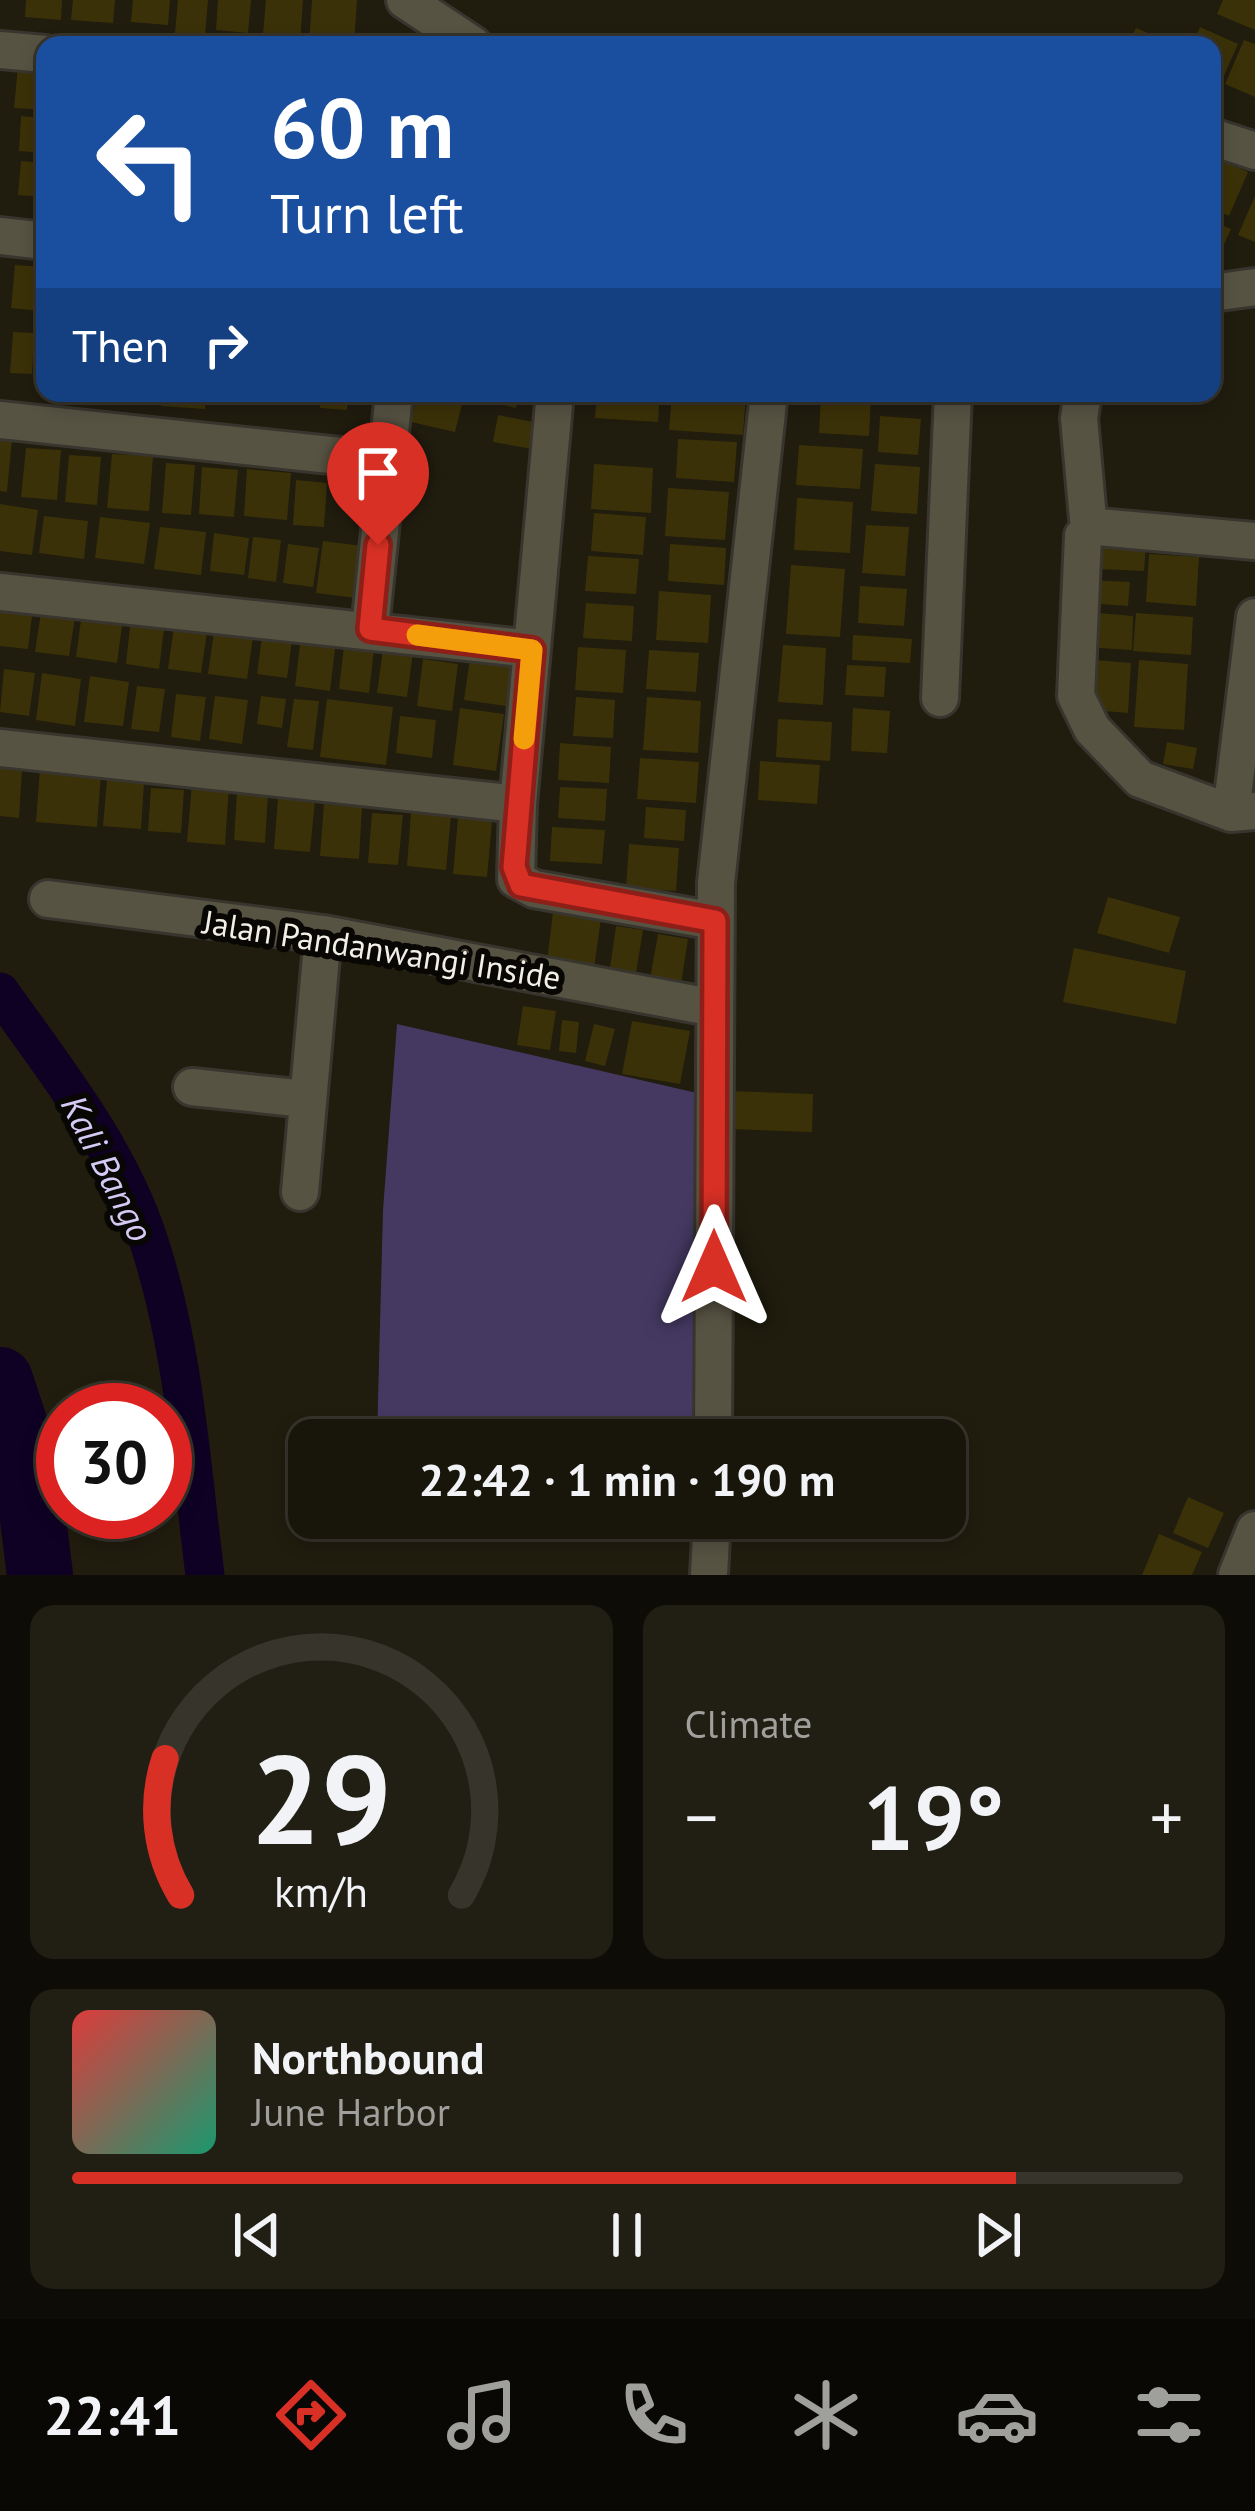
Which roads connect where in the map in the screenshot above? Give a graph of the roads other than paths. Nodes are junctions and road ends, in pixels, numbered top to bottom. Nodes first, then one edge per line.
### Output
1 (405, 0) edge
2 (459, 36) edge
3 (0, 50) edge
4 (36, 53) edge
5 (1221, 140) edge
6 (1255, 151) edge
7 (0, 236) edge
8 (36, 240) edge
9 (1255, 286) edge
10 (1221, 292) edge
11 (393, 402) edge
12 (554, 402) edge
13 (768, 402) edge
14 (952, 402) edge
15 (1082, 402) edge
16 (0, 420) edge
17 (387, 461) junction
18 (1089, 530) junction
19 (1255, 541) edge
20 (0, 592) edge
21 (1255, 617) edge
22 (370, 629) junction
23 (532, 650) junction
24 (940, 698) dead end
25 (0, 748) edge
26 (518, 804) junction
27 (1243, 812) edge
28 (48, 899) dead end
29 (715, 921) junction
30 (323, 934) junction
31 (715, 1008) junction
32 (193, 1087) dead end
33 (306, 1099) junction
34 (300, 1192) dead end
35 (713, 1419) edge
36 (1255, 1530) edge
37 (711, 1539) edge
38 (709, 1575) edge
39 (1237, 1575) edge

1 - 2 street
3 - 4 street
5 - 6 street
7 - 8 street
9 - 10 street
11 - 17 street
12 - 23 street
13 - 29 street
14 - 24 street
15 - 18 street
16 - 17 street
17 - 22 street
18 - 19 street
18 - 27 street
20 - 22 street
21 - 27 street
22 - 23 street
23 - 26 street
25 - 26 street
26 - 29 street
28 - 30 street, Jalan Pandanwangi Inside
29 - 31 street
30 - 31 street, Jalan Pandanwangi Inside
30 - 33 street
31 - 35 street
32 - 33 street
33 - 34 street
36 - 39 street
37 - 38 street

